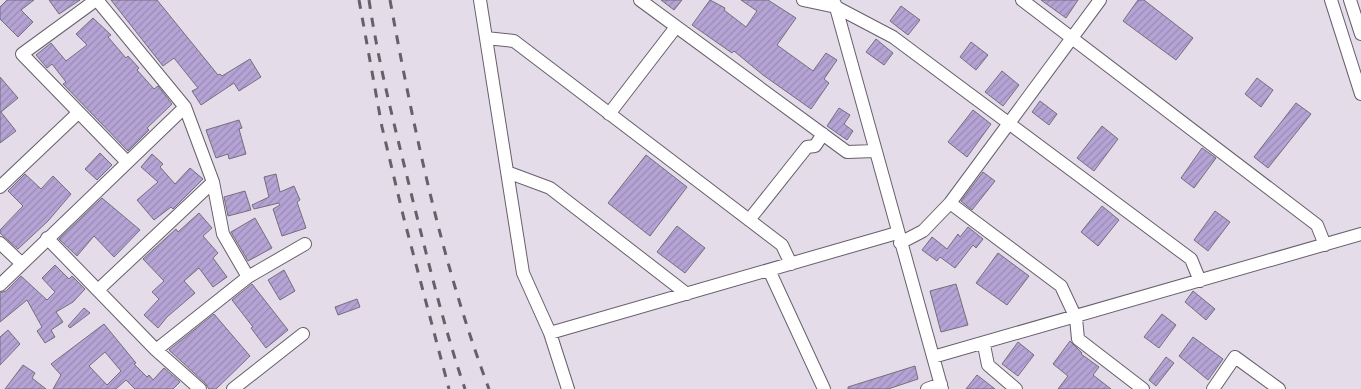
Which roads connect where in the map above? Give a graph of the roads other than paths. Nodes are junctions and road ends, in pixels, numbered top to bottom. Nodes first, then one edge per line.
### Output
1 (96, 0) edge
2 (480, 0) edge
3 (640, 0) edge
4 (803, 0) edge
5 (1022, 0) edge
6 (1100, 0) edge
7 (1331, 0) edge
8 (1350, 0) edge
9 (835, 4) edge
10 (676, 26) junction
11 (1361, 34) edge
12 (486, 38) junction
13 (1072, 38) junction
14 (1361, 94) edge
15 (185, 108) junction
16 (78, 113) junction
17 (610, 114) junction
18 (1008, 124) junction
19 (823, 134) junction
20 (875, 151) junction
21 (127, 162) junction
22 (507, 172) junction
23 (212, 182) junction
24 (0, 187) edge
25 (950, 203) junction
26 (749, 220) junction
27 (1361, 234) edge
28 (47, 238) junction
29 (898, 238) junction
30 (0, 244) edge
31 (305, 244) dead end
32 (1325, 245) junction
33 (21, 263) junction
34 (791, 264) junction
35 (769, 270) junction
36 (248, 277) junction
37 (1200, 281) junction
38 (0, 285) edge
39 (99, 289) junction
40 (686, 294) junction
41 (1076, 318) junction
42 (550, 333) junction
43 (303, 334) dead end
44 (984, 345) junction
45 (156, 350) junction
46 (933, 357) junction
47 (941, 387) edge
48 (200, 389) edge
49 (233, 389) edge
50 (568, 389) edge
51 (824, 389) edge
52 (927, 389) edge
53 (1016, 389) edge
54 (1143, 389) edge
55 (1213, 389) edge
56 (1279, 389) edge

1 - 15 street
1 - 16 street
2 - 12 street
3 - 10 street
4 - 9 street
5 - 13 street
6 - 13 street
7 - 14 street
8 - 11 street
9 - 18 street
9 - 20 street
10 - 17 street
10 - 19 street
12 - 17 street
12 - 22 street
13 - 18 street
13 - 32 street
15 - 21 street
15 - 23 street
16 - 21 street
16 - 24 street
17 - 26 street
18 - 25 street
18 - 37 street
19 - 20 street
19 - 26 street
20 - 29 street
21 - 28 street
22 - 40 street
22 - 42 street
23 - 36 street
23 - 39 street
25 - 29 street
25 - 41 street
26 - 34 street
27 - 32 street
28 - 33 street
28 - 39 street
29 - 34 street
29 - 46 street
30 - 33 street
31 - 36 street
32 - 37 street
33 - 38 street
34 - 35 street
35 - 40 street
35 - 51 street
36 - 45 street
37 - 41 street
39 - 45 street
40 - 42 street
41 - 44 street
41 - 54 street
42 - 50 street
43 - 49 street
44 - 46 street
44 - 53 street
45 - 48 street
46 - 47 street
47 - 52 street
55 - 56 street

